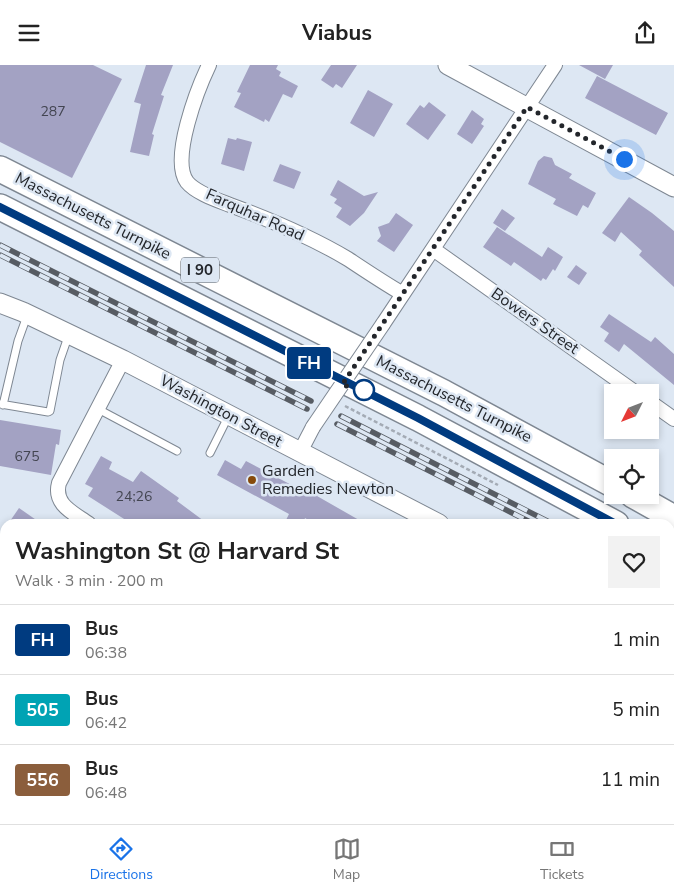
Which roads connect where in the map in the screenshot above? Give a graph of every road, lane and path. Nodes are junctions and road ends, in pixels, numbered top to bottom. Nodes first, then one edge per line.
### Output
1 (209, 65) edge
2 (448, 65) edge
3 (555, 65) edge
4 (527, 107) junction
5 (0, 169) edge
6 (674, 187) edge
7 (0, 207) edge
8 (433, 249) junction
9 (403, 294) junction
10 (0, 303) edge
11 (28, 314) junction
12 (69, 334) junction
13 (124, 359) junction
14 (623, 384) edge
15 (2, 404) edge
16 (345, 406) dead end
17 (659, 408) edge
18 (98, 409) junction
19 (229, 415) junction
20 (674, 419) edge
21 (177, 451) dead end
22 (300, 452) junction
23 (210, 453) dead end
24 (604, 480) edge
25 (505, 489) dead end
26 (648, 504) edge
27 (674, 518) edge
28 (82, 519) edge
29 (429, 519) edge
30 (607, 519) edge

1 - 9 street, Farquhar Road
2 - 4 main road
3 - 4 street
4 - 6 main road
4 - 8 street
5 - 24 highway, Massachusetts Turnpike / I 90
7 - 30 highway, Massachusetts Turnpike / I 90
8 - 9 street
8 - 14 street, Bowers Street
9 - 22 street, bridge
10 - 11 main road, Washington Street
11 - 12 main road, Washington Street
11 - 15 lane
12 - 13 main road, Washington Street
12 - 15 lane
13 - 18 street
13 - 19 main road, Washington Street
16 - 25 path
17 - 20 street
18 - 21 lane
18 - 28 street
19 - 22 main road, Washington Street
19 - 23 lane
22 - 29 main road, Washington Street
26 - 27 highway

